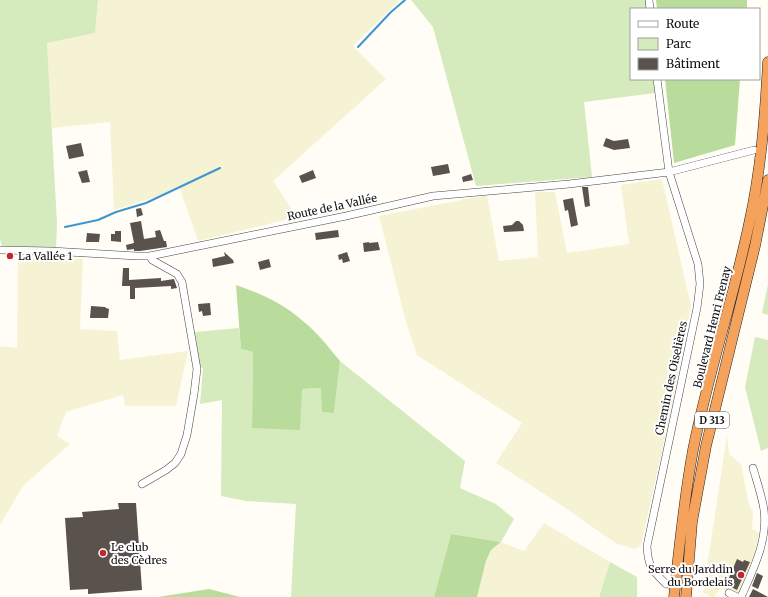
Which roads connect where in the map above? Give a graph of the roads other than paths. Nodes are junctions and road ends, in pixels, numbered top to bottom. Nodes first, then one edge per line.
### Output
1 (768, 62) edge
2 (657, 80) edge
3 (754, 150) dead end
4 (669, 172) junction
5 (768, 180) edge
6 (0, 250) edge
7 (150, 256) junction
8 (753, 468) dead end
9 (142, 484) dead end
10 (666, 584) tunnel mouth
11 (729, 593) dead end
12 (674, 597) edge
13 (686, 597) edge
14 (737, 597) edge
15 (741, 597) edge

1 - 12 highway, Boulevard Henri Frenay / D 313
2 - 4 street, Chemin des Oiselières
3 - 4 street, Route de la Vallée
4 - 7 street, Route de la Vallée
4 - 10 street, Chemin des Oiselières
5 - 13 highway, Boulevard Henri Frenay / D 313
6 - 7 street, Route de la Vallée
7 - 9 street
8 - 15 street
11 - 14 street

